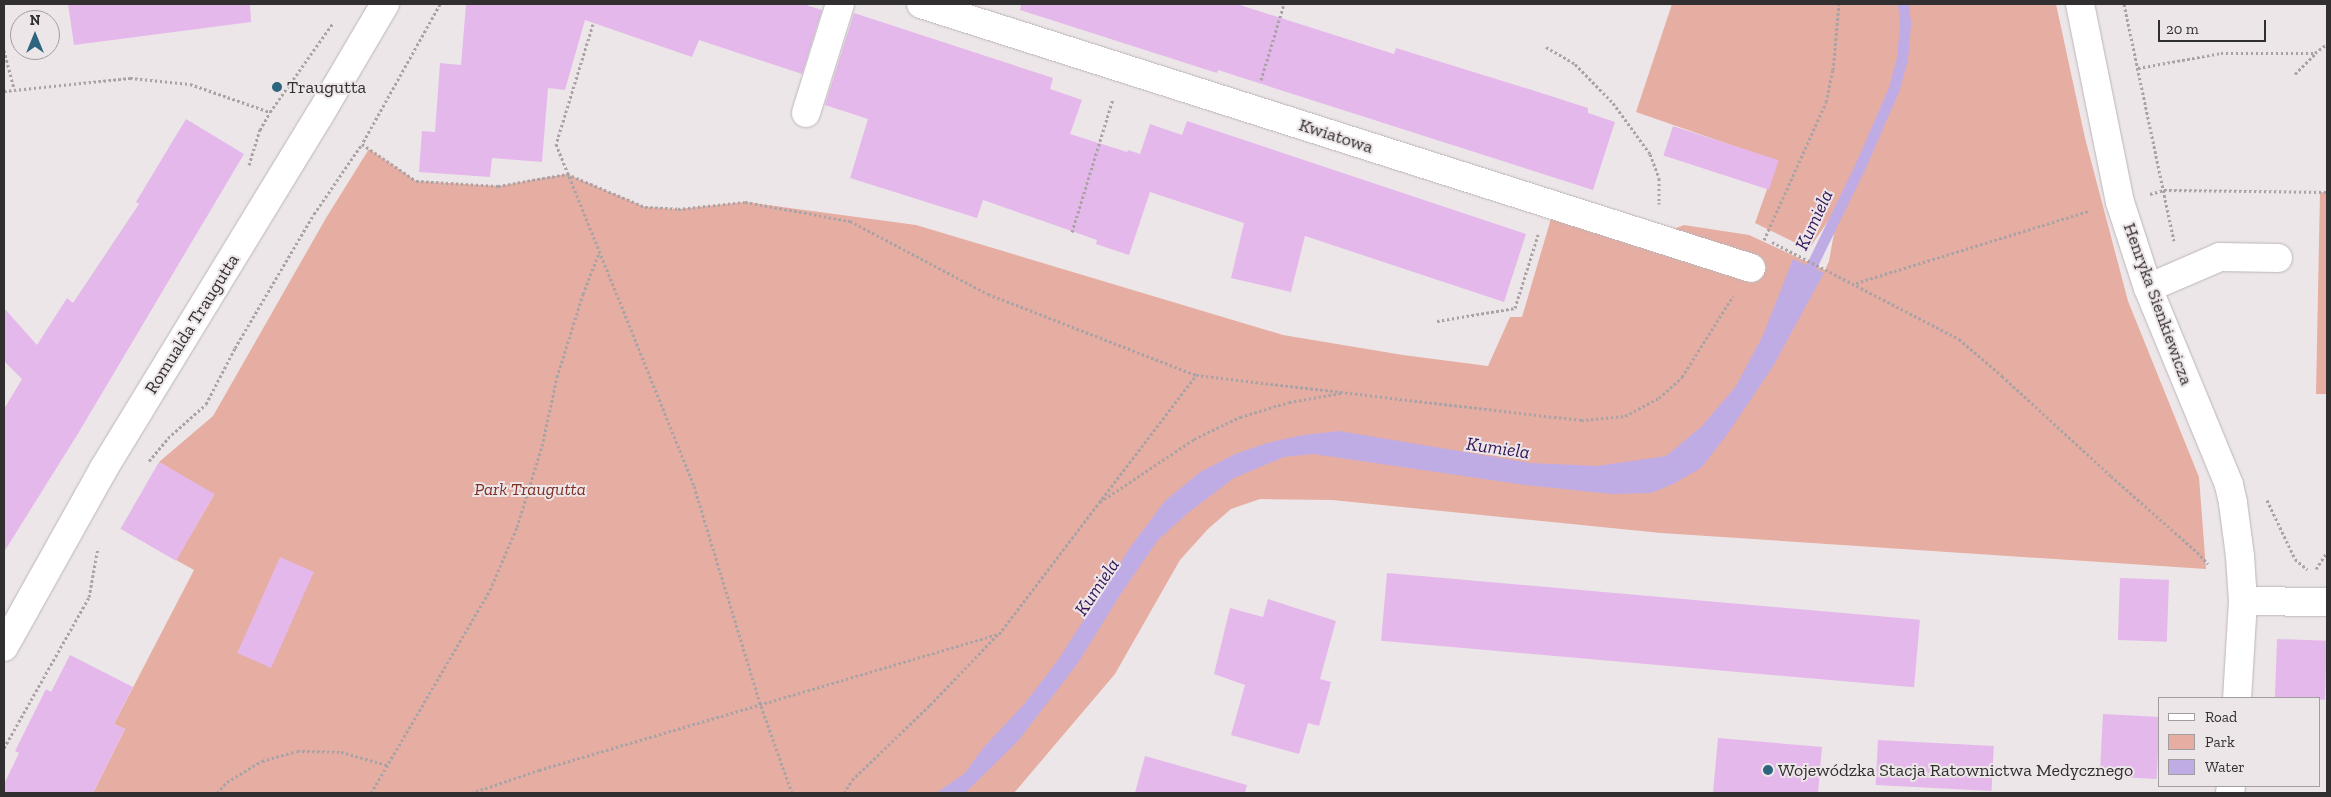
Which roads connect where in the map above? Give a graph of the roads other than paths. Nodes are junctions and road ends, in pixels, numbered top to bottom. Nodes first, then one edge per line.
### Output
1 (385, 4) edge
2 (840, 4) edge
3 (921, 4) edge
4 (2080, 4) edge
5 (806, 113) dead end
6 (2278, 258) dead end
7 (1751, 268) road end
8 (2148, 288) junction
9 (2243, 601) junction
10 (2327, 602) edge
11 (4, 647) edge
12 (2237, 697) edge

1 - 11 street, Romualda Traugutta
2 - 5 street
3 - 7 street, Kwiatowa
4 - 8 street, Henryka Sienkiewicza
6 - 8 street
8 - 9 street, Henryka Sienkiewicza
9 - 10 street
9 - 12 street, Henryka Sienkiewicza

